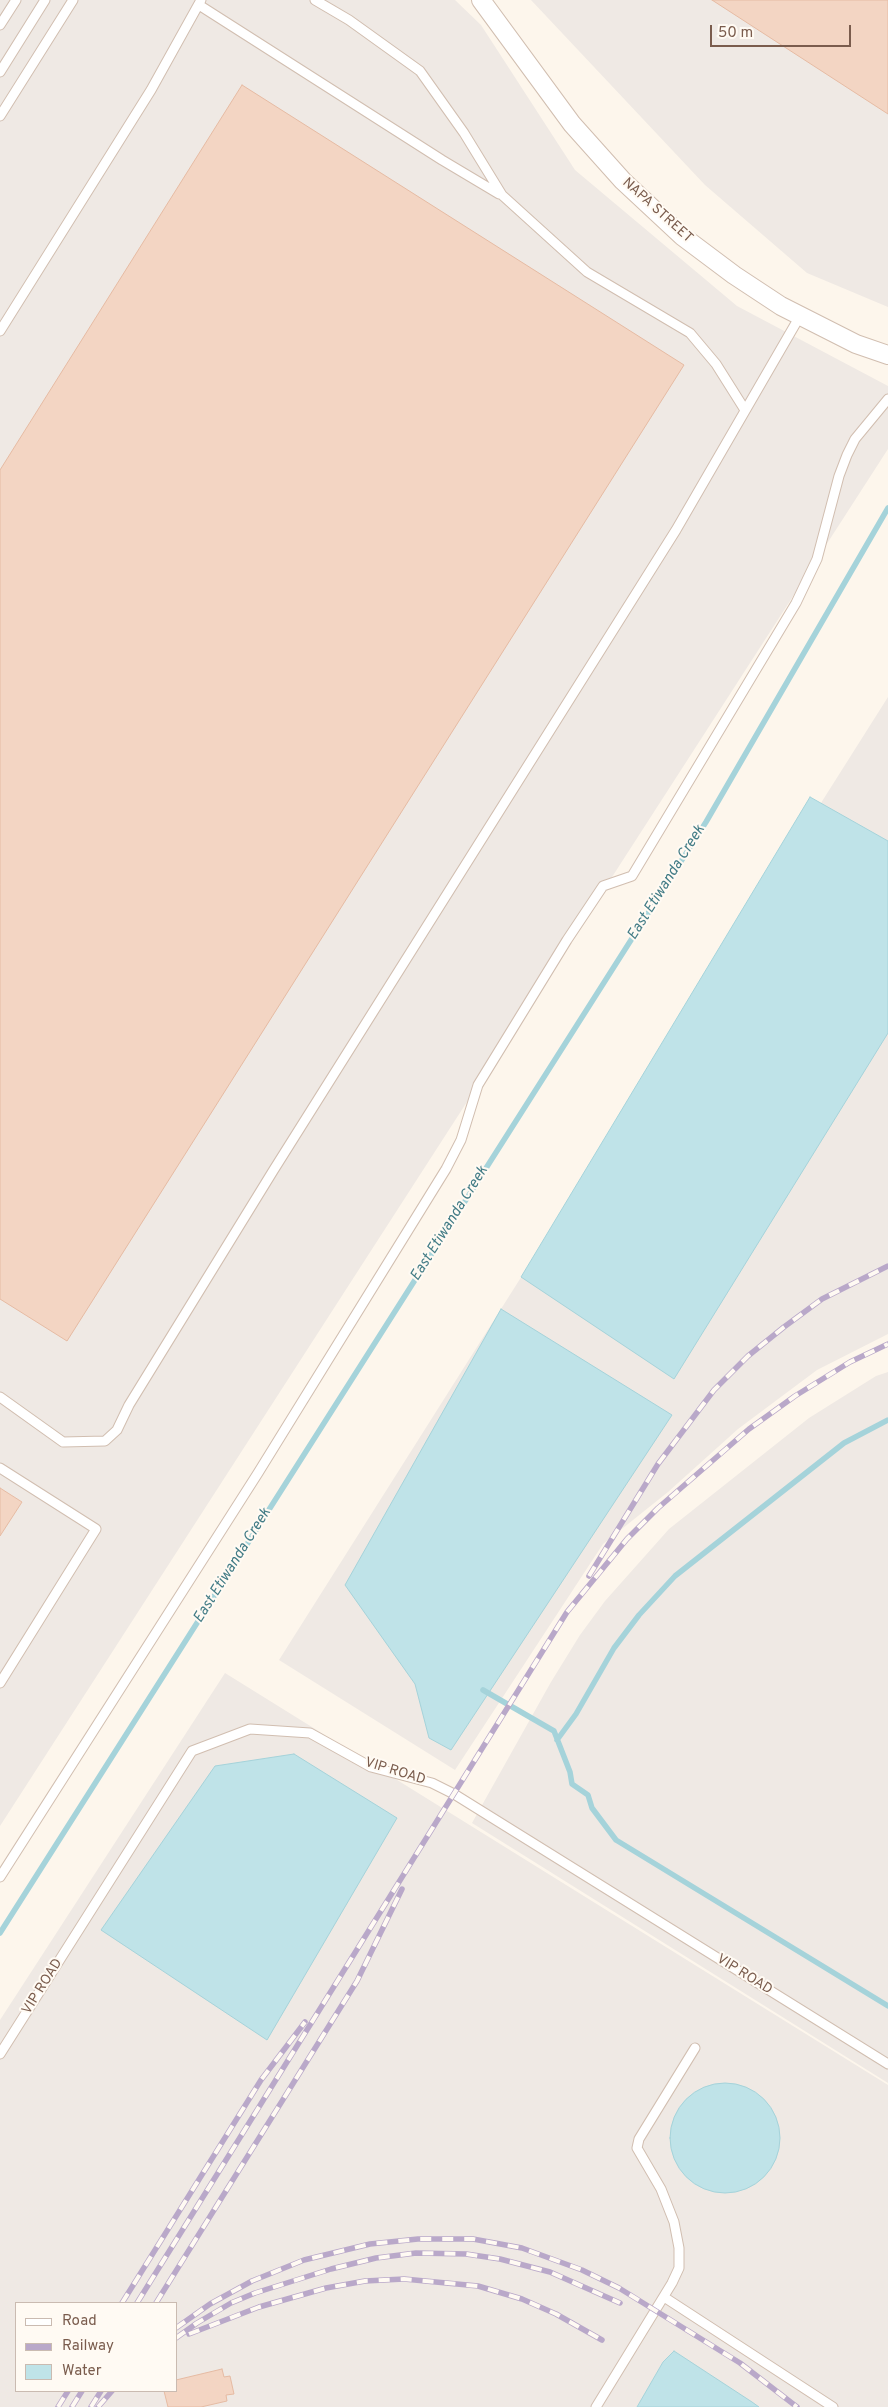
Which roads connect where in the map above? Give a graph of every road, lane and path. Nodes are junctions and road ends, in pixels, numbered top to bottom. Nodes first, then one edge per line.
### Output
1 (16, 0) edge
2 (45, 0) edge
3 (72, 0) edge
4 (315, 0) edge
5 (481, 0) edge
6 (200, 2) edge
7 (0, 25) edge
8 (0, 72) edge
9 (0, 116) edge
10 (502, 196) junction
11 (800, 316) junction
12 (0, 332) edge
13 (888, 355) edge
14 (888, 399) edge
15 (745, 410) junction
16 (0, 1398) edge
17 (0, 1468) edge
18 (0, 1683) edge
19 (0, 1877) edge
20 (695, 2048) dead end
21 (0, 2054) edge
22 (888, 2064) edge
23 (664, 2297) junction
24 (596, 2407) edge
25 (833, 2407) edge

1 - 7 lane
2 - 8 lane
3 - 9 lane
4 - 10 lane
5 - 11 street, NAPA STREET
6 - 10 lane
6 - 12 lane
10 - 15 lane
11 - 13 street, NAPA STREET
11 - 15 lane
14 - 19 lane
15 - 16 lane
17 - 18 lane
20 - 23 lane
21 - 22 lane, VIP ROAD
23 - 24 lane
23 - 25 lane

